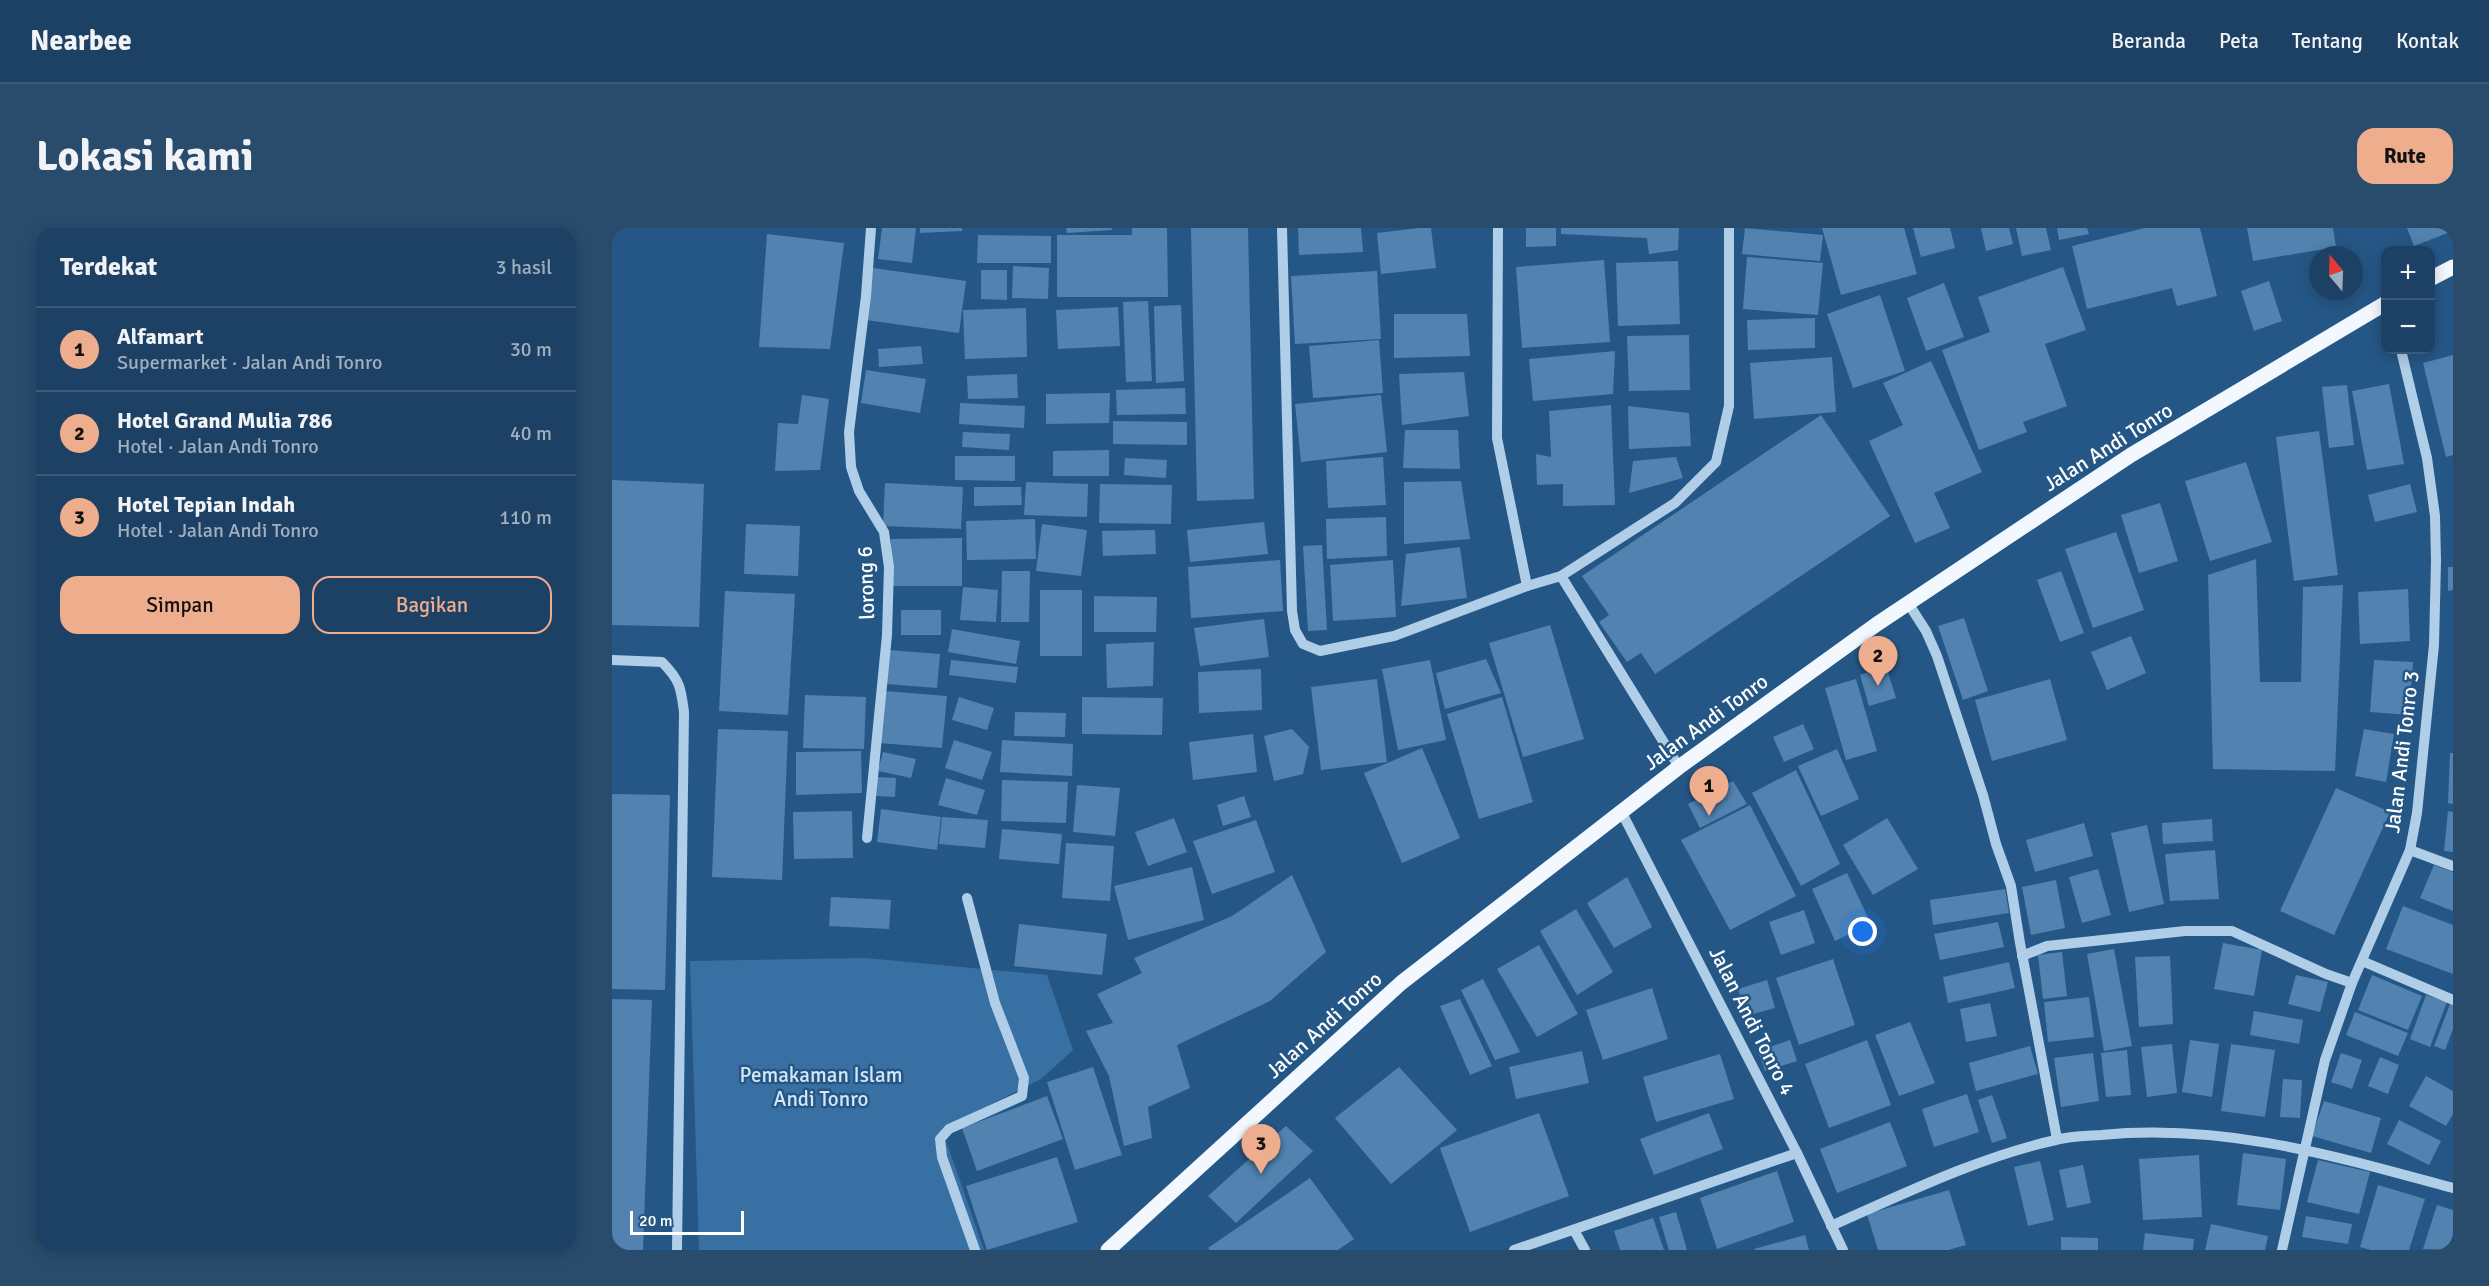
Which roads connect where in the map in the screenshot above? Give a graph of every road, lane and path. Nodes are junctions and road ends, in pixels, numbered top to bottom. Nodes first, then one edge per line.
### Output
1 (872, 228) edge
2 (1282, 228) edge
3 (1498, 228) edge
4 (1729, 228) edge
5 (2453, 267) edge
6 (2435, 276) edge
7 (2381, 305) edge
8 (2402, 354) edge
9 (1562, 576) junction
10 (1527, 586) junction
11 (1908, 603) junction
12 (612, 660) edge
13 (1679, 767) junction
14 (1622, 813) junction
15 (867, 838) dead end
16 (2410, 850) junction
17 (2453, 866) edge
18 (966, 898) dead end
19 (2022, 956) junction
20 (2361, 961) junction
21 (2352, 983) junction
22 (2453, 1000) edge
23 (2056, 1139) junction
24 (2304, 1149) junction
25 (1797, 1153) junction
26 (2453, 1188) edge
27 (1831, 1226) junction
28 (1574, 1230) junction
29 (677, 1250) edge
30 (975, 1250) edge
31 (1108, 1250) edge
32 (1514, 1250) edge
33 (1585, 1250) edge
34 (1843, 1250) edge
35 (2282, 1250) edge

1 - 15 street, lorong 6
2 - 10 street
3 - 10 street
4 - 9 street
5 - 6 main road
7 - 11 main road, Jalan Andi Tonro
8 - 16 street, Jalan Andi Tonro 3
9 - 10 street
9 - 13 street
11 - 13 main road, Jalan Andi Tonro
11 - 19 street
12 - 29 street
13 - 14 main road, Jalan Andi Tonro
14 - 25 street, Jalan Andi Tonro 4
14 - 31 main road, Jalan Andi Tonro
16 - 17 street
16 - 20 street, Jalan Andi Tonro 3
18 - 30 street
19 - 21 street
19 - 23 street
20 - 21 street, Jalan Andi Tonro 3
20 - 22 street
21 - 24 street, Jalan Andi Tonro 3
23 - 24 street
23 - 27 street
24 - 26 street
24 - 35 street, Jalan Andi Tonro 3
25 - 27 street, Jalan Andi Tonro 4
25 - 28 street
27 - 34 street, Jalan Andi Tonro 4
28 - 32 street
28 - 33 street

